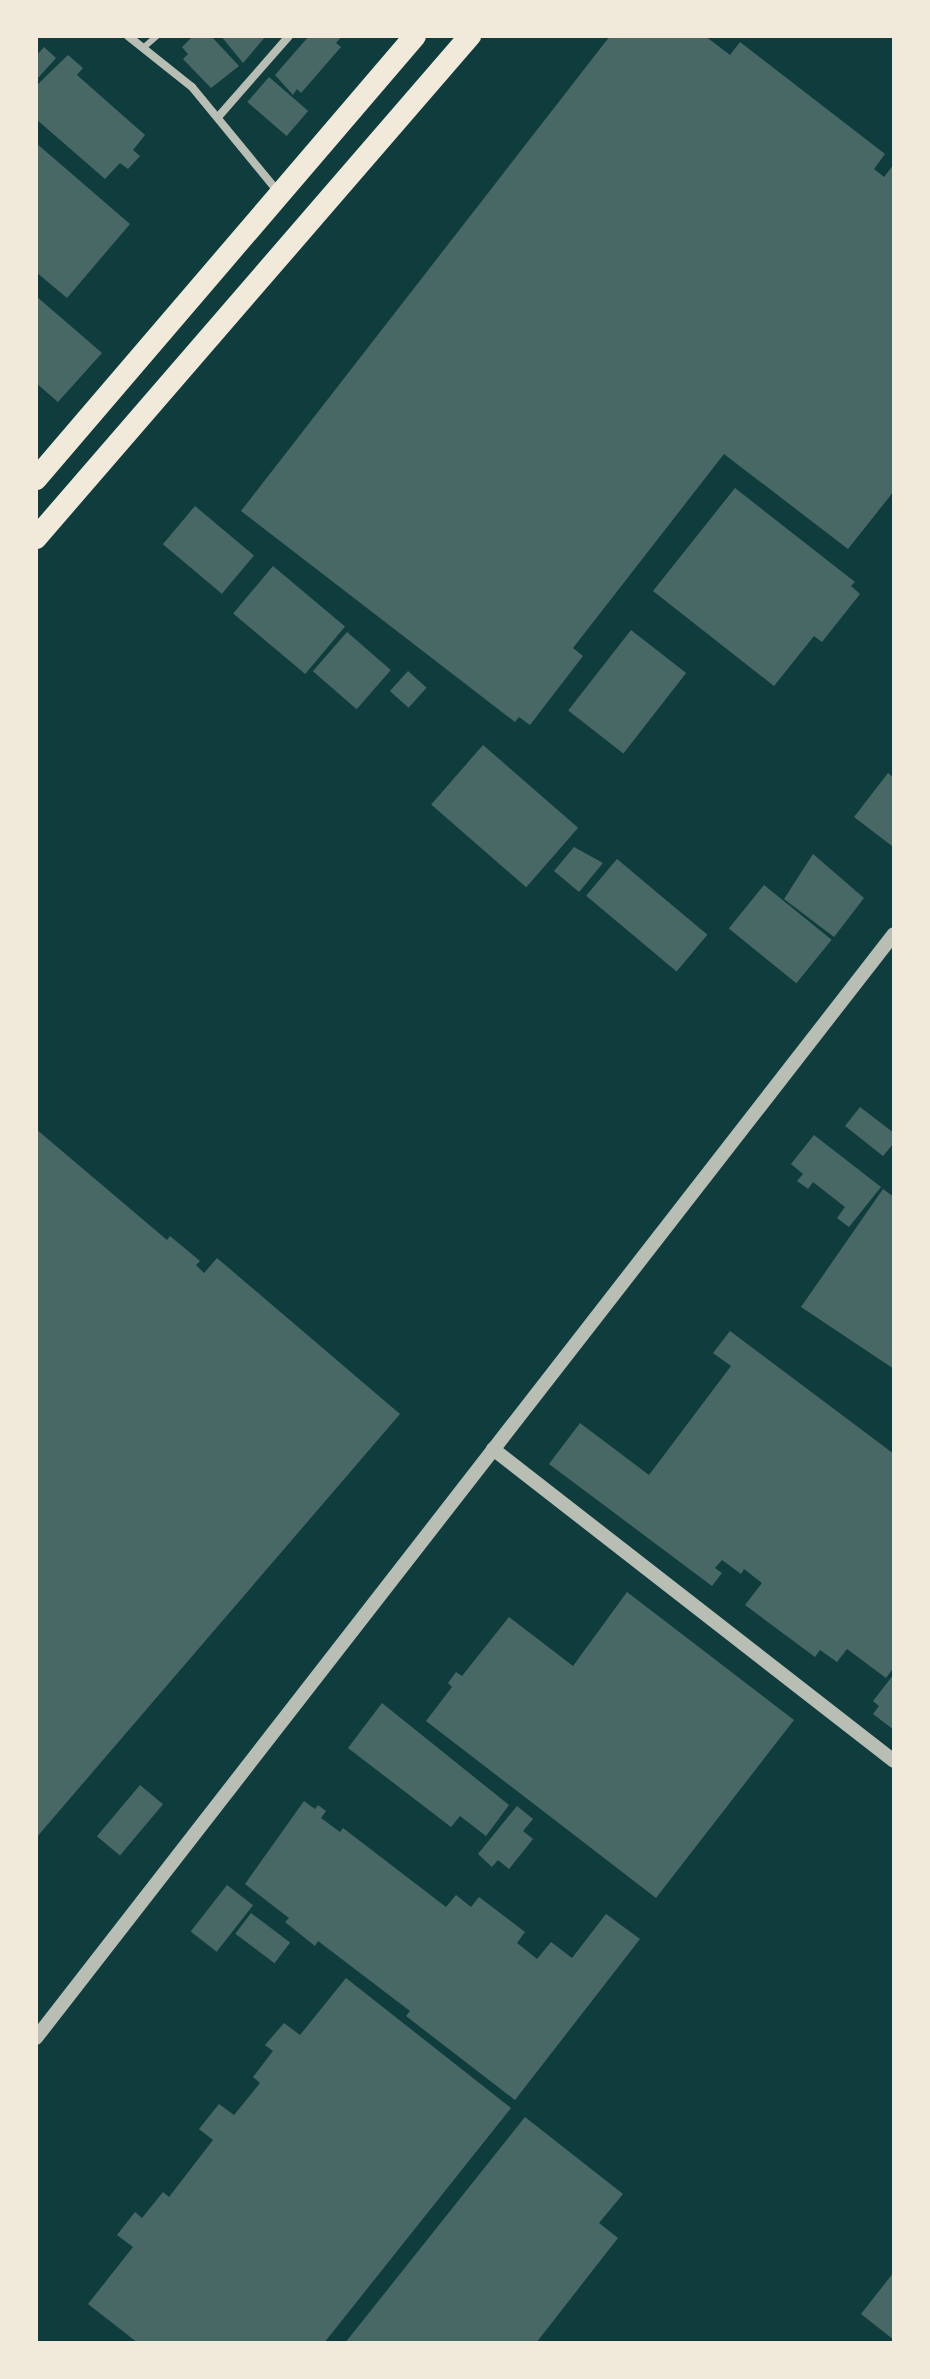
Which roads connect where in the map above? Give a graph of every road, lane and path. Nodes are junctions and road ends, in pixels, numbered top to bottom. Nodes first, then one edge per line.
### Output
1 (128, 36) edge
2 (157, 36) edge
3 (289, 36) edge
4 (415, 36) edge
5 (470, 36) edge
6 (143, 48) junction
7 (219, 116) junction
8 (280, 193) junction
9 (39, 469) edge
10 (36, 538) edge
11 (894, 934) edge
12 (493, 1449) junction
13 (894, 1761) edge
14 (36, 2038) edge

1 - 6 street
2 - 6 lane
3 - 7 street
4 - 8 highway
5 - 10 highway
6 - 7 street
7 - 8 street
8 - 9 highway
11 - 12 street
12 - 13 street
12 - 14 street

